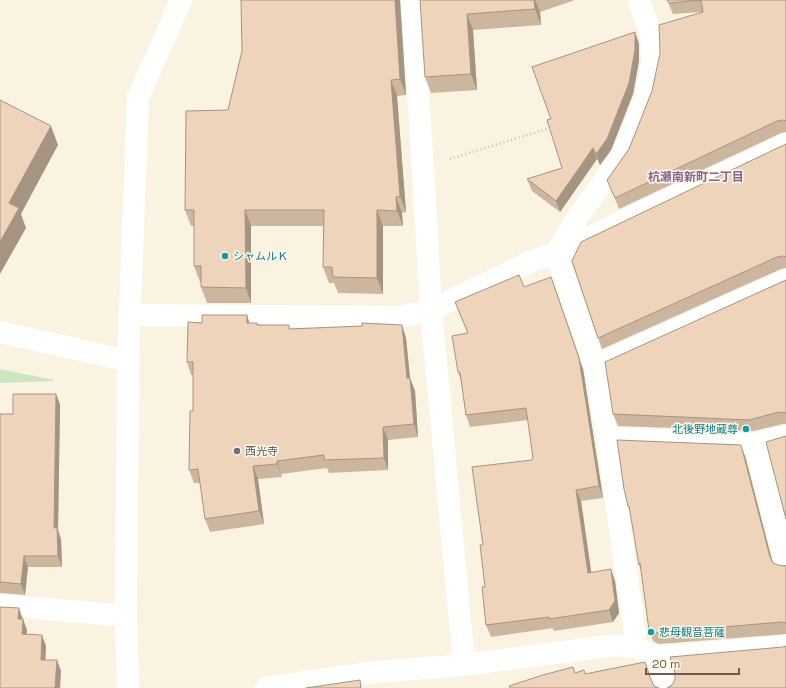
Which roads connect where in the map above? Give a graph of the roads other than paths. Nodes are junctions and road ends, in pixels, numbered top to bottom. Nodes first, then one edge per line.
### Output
1 (181, 0) edge
2 (412, 0) edge
3 (639, 0) edge
4 (786, 144) edge
5 (556, 253) junction
6 (786, 280) edge
7 (431, 310) junction
8 (130, 316) junction
9 (0, 332) edge
10 (128, 361) junction
11 (595, 366) junction
12 (786, 436) edge
13 (607, 438) junction
14 (755, 444) junction
15 (786, 565) edge
16 (0, 605) edge
17 (126, 616) junction
18 (786, 646) edge
19 (637, 648) junction
20 (657, 657) junction
21 (464, 665) junction
22 (376, 680) edge
23 (128, 688) edge
24 (266, 688) edge
25 (667, 688) edge

1 - 8 street
2 - 7 street
3 - 5 street
4 - 5 street
5 - 7 street
5 - 11 street
6 - 11 street
7 - 8 street
7 - 21 street
8 - 10 street
9 - 10 street
10 - 17 street
11 - 13 street
12 - 14 street
13 - 14 street
13 - 19 street
14 - 15 street
16 - 17 street
17 - 23 street
18 - 20 street
19 - 20 street
19 - 21 street
20 - 25 street
21 - 22 street
22 - 24 street

